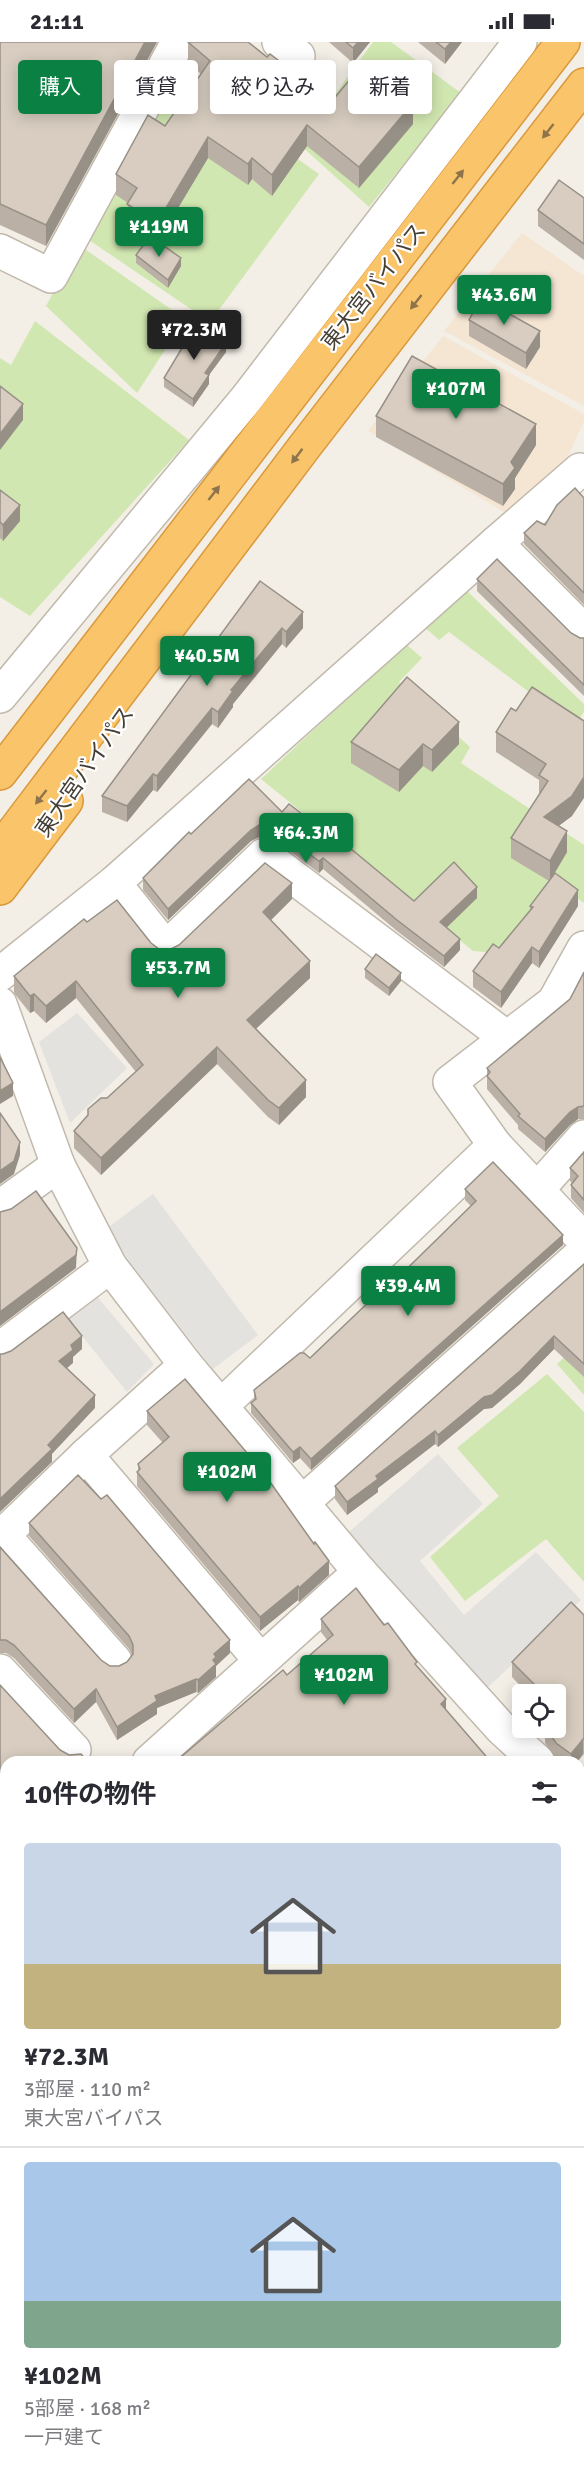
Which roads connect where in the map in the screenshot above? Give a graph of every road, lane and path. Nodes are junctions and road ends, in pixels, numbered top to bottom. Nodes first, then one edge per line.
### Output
1 (178, 42) edge
2 (520, 42) edge
3 (563, 42) edge
4 (584, 85) edge
5 (0, 251) edge
6 (583, 469) edge
7 (185, 531) junction
8 (496, 543) junction
9 (220, 559) junction
10 (584, 631) edge
11 (0, 696) edge
12 (0, 741) edge
13 (0, 773) edge
14 (0, 849) edge
15 (114, 883) junction
16 (0, 888) edge
17 (583, 953) edge
18 (0, 974) edge
19 (0, 1004) edge
20 (507, 1038) junction
21 (584, 1137) edge
22 (495, 1145) junction
23 (58, 1165) junction
24 (537, 1190) junction
25 (0, 1207) edge
26 (584, 1240) edge
27 (584, 1252) edge
28 (110, 1266) junction
29 (0, 1349) edge
30 (186, 1365) junction
31 (221, 1406) junction
32 (86, 1455) junction
33 (303, 1502) junction
34 (1, 1537) edge
35 (360, 1572) junction
36 (115, 1661) dead end
37 (261, 1661) junction
38 (0, 1671) edge
39 (74, 1750) dead end
40 (156, 1756) edge
41 (527, 1756) edge

1 - 5 street
2 - 11 street
7 -> 3 highway, 東大宮バイパス
4 -> 9 highway, 東大宮バイパス
6 - 8 street
7 - 12 highway, 東大宮バイパス
7 - 13 highway, 東大宮バイパス
8 - 10 street
8 - 15 street
9 -> 14 highway, 東大宮バイパス
9 - 16 highway, 東大宮バイパス
15 - 18 street
15 - 20 street
17 - 20 street
19 - 23 street
20 - 22 street
21 - 24 street
22 - 24 street
22 - 31 street
23 - 25 street
23 - 28 street
24 - 26 street
27 - 33 street
28 - 29 street
28 - 30 street
30 - 31 street
30 - 32 street
31 - 33 street
32 - 34 street
32 - 37 street
33 - 35 street
34 - 36 street
35 - 37 street
35 - 41 street
37 - 40 street
38 - 39 street

